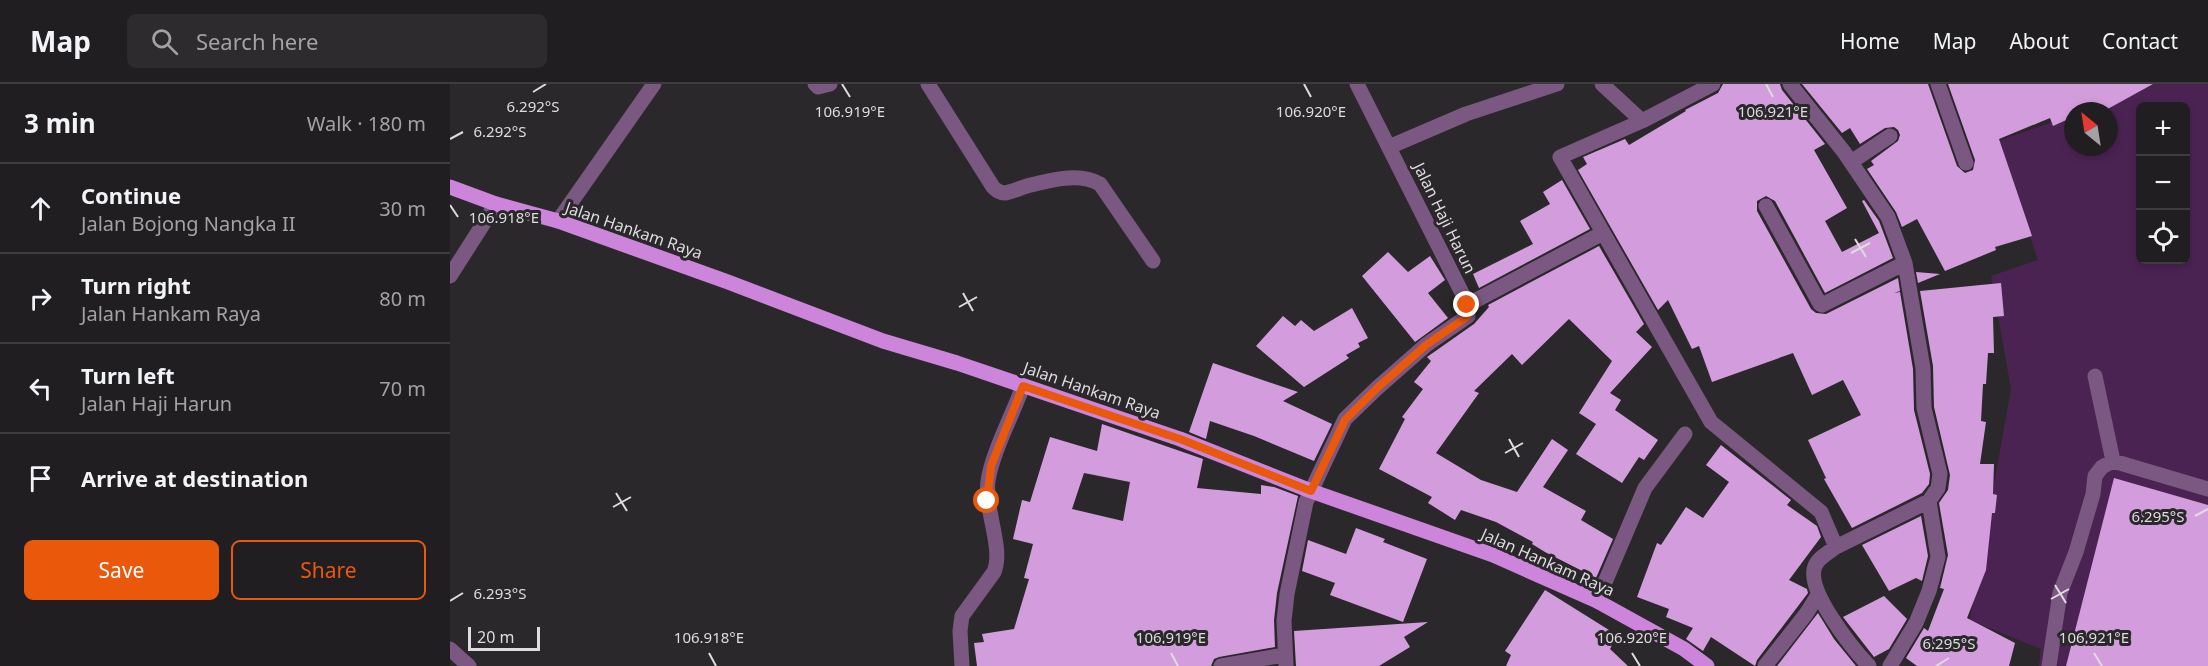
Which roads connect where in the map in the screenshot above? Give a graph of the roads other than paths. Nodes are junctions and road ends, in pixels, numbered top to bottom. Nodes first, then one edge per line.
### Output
1 (654, 84) edge
2 (815, 84) edge
3 (830, 84) edge
4 (928, 84) edge
5 (1357, 84) edge
6 (1557, 84) edge
7 (1602, 84) edge
8 (1713, 84) edge
9 (1790, 84) edge
10 (1938, 84) edge
11 (1642, 121) junction
12 (1890, 136) dead end
13 (1389, 147) junction
14 (1851, 162) junction
15 (1966, 162) dead end
16 (450, 187) edge
17 (496, 204) junction
18 (1766, 206) dead end
19 (558, 221) junction
20 (1603, 233) junction
21 (1153, 261) dead end
22 (1905, 263) junction
23 (450, 276) edge
24 (1467, 305) junction
25 (2095, 376) dead end
26 (1023, 386) junction
27 (1685, 434) dead end
28 (2112, 461) junction
29 (2208, 489) edge
30 (1311, 491) junction
31 (1929, 501) junction
32 (1836, 547) junction
33 (1816, 597) junction
34 (1597, 601) junction
35 (450, 649) edge
36 (1285, 660) edge
37 (469, 666) edge
38 (962, 666) edge
39 (1221, 666) edge
40 (1707, 666) edge
41 (1766, 666) edge
42 (1869, 666) edge
43 (1890, 666) edge
44 (2049, 666) edge

1 - 19 street
2 - 3 street
4 - 21 street
5 - 13 street, Jalan Haji Harun
6 - 13 street
7 - 11 street
8 - 11 street
9 - 14 street
10 - 15 street
11 - 20 street
12 - 14 street
13 - 24 street, Jalan Haji Harun
14 - 22 street
16 - 17 main road, Jalan Hankam Raya
17 - 19 main road, Jalan Hankam Raya
17 - 23 street
18 - 22 street
19 - 26 main road, Jalan Hankam Raya
20 - 24 street
20 - 32 street
22 - 31 street
24 - 30 street
25 - 28 street
26 - 30 main road, Jalan Hankam Raya
26 - 38 street
27 - 34 street
28 - 29 street
28 - 44 street
30 - 34 main road, Jalan Hankam Raya
30 - 36 street
31 - 32 street
31 - 43 street
32 - 33 street
33 - 41 street
33 - 42 street
34 - 40 main road, Jalan Hankam Raya
35 - 37 street
36 - 39 street

